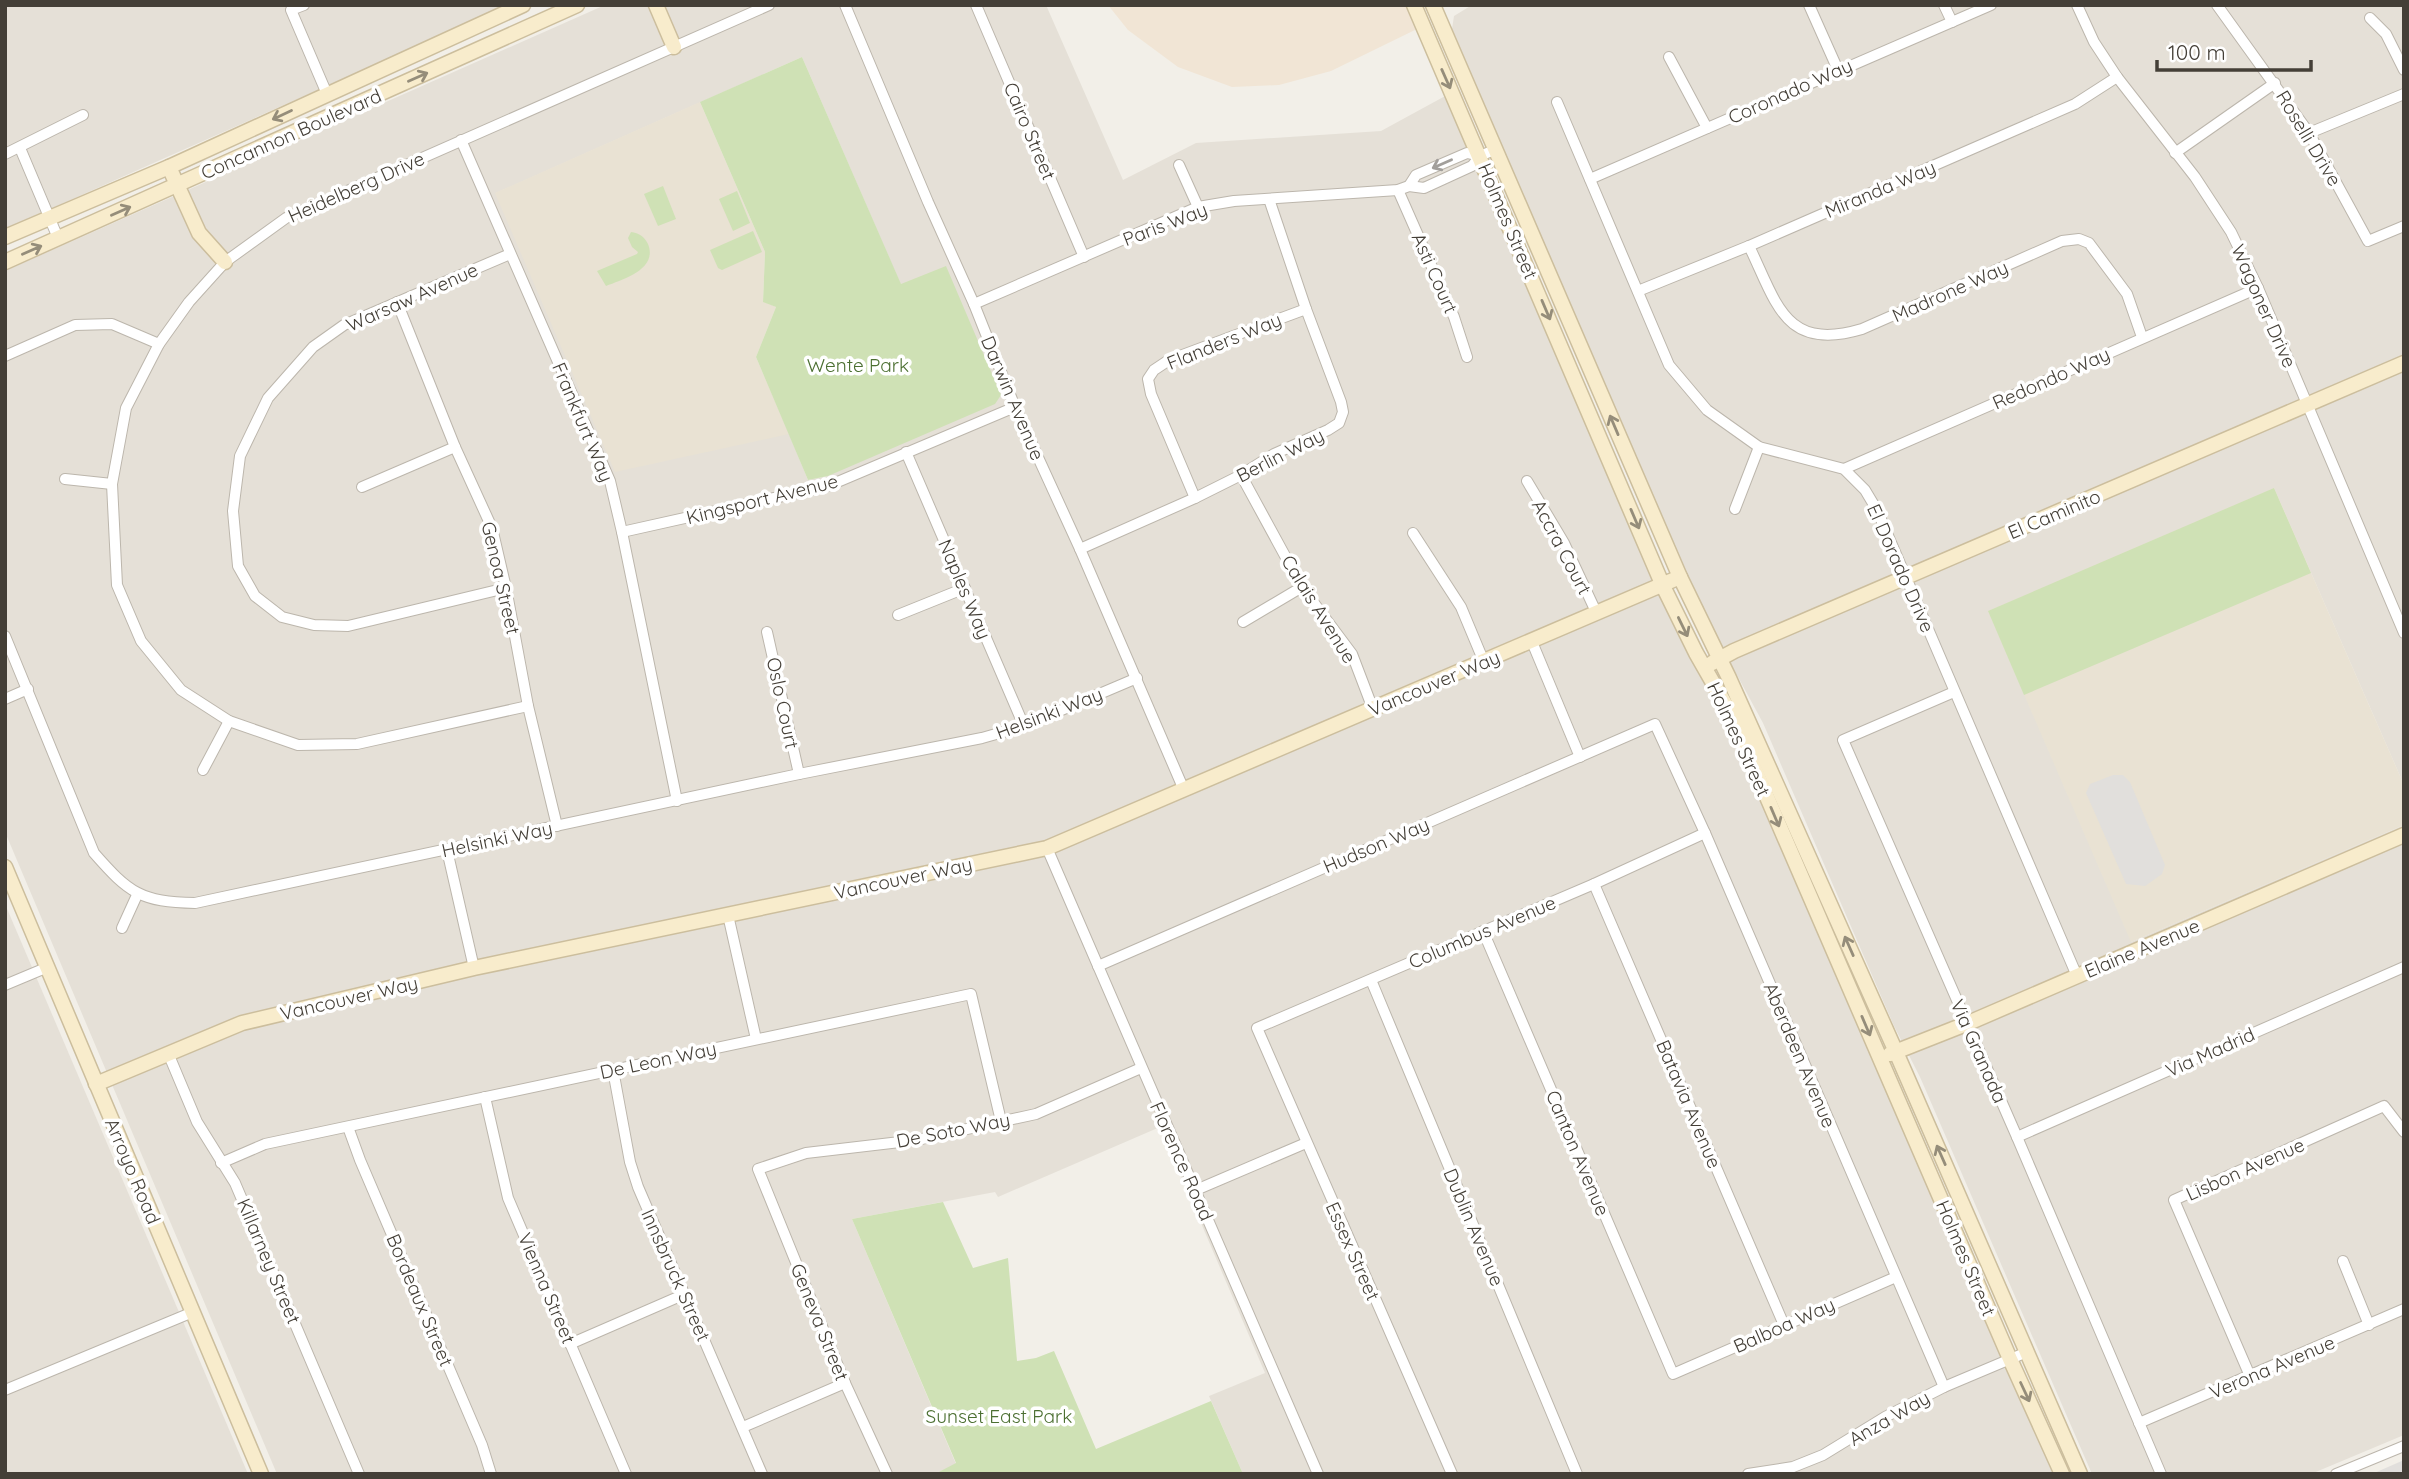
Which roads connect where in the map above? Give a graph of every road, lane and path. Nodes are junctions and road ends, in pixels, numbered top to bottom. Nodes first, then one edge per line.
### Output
1 (304, 5) edge
2 (523, 5) edge
3 (577, 5) edge
4 (656, 5) edge
5 (769, 5) edge
6 (845, 5) edge
7 (976, 5) edge
8 (1809, 5) edge
9 (1944, 5) edge
10 (1991, 5) edge
11 (2077, 5) edge
12 (2217, 5) edge
13 (1436, 6) edge
14 (1416, 11) edge
15 (2371, 18) dead end
16 (1952, 22) junction
17 (674, 47) junction
18 (1669, 57) dead end
19 (1838, 70) junction
20 (2404, 70) edge
21 (2117, 77) junction
22 (2275, 83) junction
23 (327, 94) junction
24 (2404, 94) edge
25 (1557, 102) dead end
26 (83, 115) dead end
27 (1707, 128) junction
28 (2309, 133) junction
29 (461, 140) junction
30 (20, 148) junction
31 (1487, 153) junction
32 (2175, 153) junction
33 (5, 154) edge
34 (1180, 165) dead end
35 (169, 167) junction
36 (1590, 179) junction
37 (178, 185) junction
38 (1398, 190) junction
39 (1269, 199) junction
40 (1198, 207) junction
41 (50, 217) junction
42 (2404, 226) edge
43 (5, 237) edge
44 (58, 238) junction
45 (1749, 246) junction
46 (510, 254) junction
47 (1084, 257) junction
48 (225, 261) junction
49 (5, 262) edge
50 (2258, 288) junction
51 (1638, 291) junction
52 (397, 302) junction
53 (974, 304) junction
54 (1306, 309) junction
55 (2142, 337) junction
56 (159, 344) junction
57 (5, 356) edge
58 (1467, 357) dead end
59 (2404, 363) edge
60 (2307, 406) junction
61 (1015, 407) junction
62 (456, 447) junction
63 (1759, 447) junction
64 (906, 452) junction
65 (1844, 469) junction
66 (1241, 475) junction
67 (65, 479) dead end
68 (1527, 481) dead end
69 (112, 484) junction
70 (362, 487) dead end
71 (1195, 498) junction
72 (1735, 509) dead end
73 (622, 532) junction
74 (1413, 533) dead end
75 (1080, 549) junction
76 (1680, 577) junction
77 (1908, 578) junction
78 (1663, 586) junction
79 (506, 587) junction
80 (1302, 587) junction
81 (965, 588) junction
82 (1597, 614) junction
83 (898, 615) dead end
84 (1243, 622) dead end
85 (767, 632) dead end
86 (2404, 633) edge
87 (5, 636) edge
88 (1532, 642) junction
89 (1720, 658) junction
90 (1484, 662) junction
91 (1705, 667) junction
92 (1137, 678) junction
93 (28, 689) junction
94 (1954, 692) junction
95 (5, 699) edge
96 (528, 706) junction
97 (1373, 709) junction
98 (229, 721) junction
99 (1655, 724) joint
100 (1024, 726) junction
101 (1580, 757) junction
102 (203, 770) dead end
103 (799, 774) junction
104 (1184, 790) junction
105 (677, 800) junction
106 (557, 826) junction
107 (1705, 833) junction
108 (2404, 835) edge
109 (1047, 848) junction
110 (447, 849) junction
111 (5, 867) edge
112 (1594, 884) junction
113 (137, 895) junction
114 (728, 915) junction
115 (122, 928) dead end
116 (1483, 931) junction
117 (1098, 966) junction
118 (48, 967) junction
119 (2404, 967) edge
120 (474, 968) junction
121 (2077, 976) junction
122 (1371, 979) junction
123 (5, 985) edge
124 (1966, 1024) junction
125 (1257, 1028) joint
126 (756, 1039) junction
127 (1896, 1052) junction
128 (169, 1053) junction
129 (1880, 1058) junction
130 (1141, 1068) junction
131 (613, 1069) junction
132 (96, 1084) junction
133 (485, 1097) junction
134 (1001, 1121) junction
135 (348, 1127) junction
136 (2404, 1132) edge
137 (2017, 1137) junction
138 (1306, 1143) junction
139 (221, 1163) junction
140 (758, 1169) joint
141 (1196, 1190) junction
142 (2343, 1261) dead end
143 (1896, 1277) junction
144 (685, 1294) junction
145 (2404, 1310) edge
146 (193, 1312) junction
147 (1784, 1325) junction
148 (2369, 1325) junction
149 (570, 1344) junction
150 (2027, 1352) junction
151 (2010, 1359) junction
152 (1673, 1374) joint
153 (2250, 1377) junction
154 (845, 1383) junction
155 (1944, 1387) junction
156 (5, 1390) edge
157 (2139, 1423) junction
158 (743, 1427) junction
159 (2404, 1446) edge
160 (261, 1474) edge
161 (359, 1474) edge
162 (491, 1474) edge
163 (626, 1474) edge
164 (762, 1474) edge
165 (887, 1474) edge
166 (1318, 1474) edge
167 (1452, 1474) edge
168 (1577, 1474) edge
169 (1748, 1474) edge
170 (2062, 1474) edge
171 (2080, 1474) edge
172 (2161, 1474) edge
173 (2336, 1474) edge

1 - 23 street
2 - 23 main road, Concannon Boulevard
37 -> 3 main road, Concannon Boulevard
4 - 17 main road
5 - 17 street, Heidelberg Drive
6 - 53 street, Darwin Avenue
7 - 47 street, Cairo Street
8 - 19 street
9 - 16 street
10 - 16 street, Coronado Way
11 - 21 street, Wagoner Drive
12 - 22 street, Roselli Drive
13 - 14 main road
13 - 31 main road, Holmes Street
14 -> 31 main road, Holmes Street
15 - 20 street
16 - 19 street, Coronado Way
17 - 29 street, Heidelberg Drive
18 - 27 street
19 - 27 street, Coronado Way
21 - 32 street, Wagoner Drive
21 - 45 street, Miranda Way
22 - 28 street, Roselli Drive
22 - 32 street
23 -> 35 main road, Concannon Boulevard
24 - 28 street
25 - 36 street
26 - 30 street
27 - 36 street, Coronado Way
28 - 42 street, Roselli Drive
29 - 46 street, Frankfurt Way
29 - 48 street, Heidelberg Drive
30 - 33 street
30 - 41 street
31 - 38 street, Paris Way
76 -> 31 main road, Holmes Street
31 -> 78 main road, Holmes Street
32 - 50 street, Wagoner Drive
34 - 40 street
35 - 37 main road
35 - 41 main road, Concannon Boulevard
36 - 51 street
44 -> 37 main road, Concannon Boulevard
37 - 48 main road
38 - 39 street, Paris Way
38 - 58 street, Asti Court
39 - 40 street, Paris Way
39 - 54 street, Berlin Way
40 - 47 street, Paris Way
41 - 43 main road, Concannon Boulevard
41 - 44 street
49 -> 44 main road, Concannon Boulevard
45 - 51 street, Miranda Way
45 - 55 street, Madrone Way
46 - 52 street, Warsaw Avenue
46 - 73 street, Frankfurt Way
47 - 53 street, Paris Way
48 - 56 street, Heidelberg Drive
50 - 55 street, Redondo Way
50 - 60 street, Wagoner Drive
51 - 63 street
52 - 62 street, Genoa Street
52 - 79 street, Warsaw Avenue
53 - 61 street, Darwin Avenue
54 - 66 street, Berlin Way
54 - 71 street, Flanders Way
55 - 65 street, Redondo Way
56 - 57 street
56 - 69 street, Heidelberg Drive
59 - 60 main road, El Caminito
60 - 77 main road, El Caminito
60 - 86 street, Wagoner Drive
61 - 64 street, Kingsport Avenue
61 - 75 street, Darwin Avenue
62 - 70 street
62 - 79 street, Genoa Street
63 - 65 street
63 - 72 street
64 - 73 street, Kingsport Avenue
64 - 81 street, Naples Way
65 - 77 street, El Dorado Drive
66 - 71 street, Berlin Way
66 - 80 street, Calais Avenue
67 - 69 street
68 - 82 street, Accra Court
69 - 98 street, Heidelberg Drive
71 - 75 street, Berlin Way
73 - 105 street, Frankfurt Way
74 - 90 street
75 - 92 street, Darwin Avenue
76 - 78 main road, Vancouver Way
76 - 89 main road, Holmes Street
77 - 89 main road, El Caminito
77 - 94 street, El Dorado Drive
78 - 82 main road, Vancouver Way
78 -> 91 main road, Holmes Street
79 - 96 street, Genoa Street
80 - 84 street
80 - 97 street, Calais Avenue
81 - 83 street
81 - 100 street, Naples Way
82 - 88 main road, Vancouver Way
85 - 103 street, Oslo Court
87 - 93 street, Helsinki Way
88 - 90 main road, Vancouver Way
88 - 101 street
89 - 91 main road, El Caminito
127 -> 89 main road, Holmes Street
90 - 97 main road, Vancouver Way
91 -> 129 main road, Holmes Street
92 - 100 street, Helsinki Way
92 - 104 street, Darwin Avenue
93 - 95 street
93 - 113 street, Helsinki Way
94 - 121 street, El Dorado Drive
94 - 124 street, Via Granada
96 - 98 street, Heidelberg Drive
96 - 106 street, Genoa Street
97 - 104 main road, Vancouver Way
98 - 102 street
99 - 101 street, Hudson Way
99 - 107 street, Aberdeen Avenue
100 - 103 street, Helsinki Way
101 - 117 street, Hudson Way
103 - 105 street, Helsinki Way
104 - 109 main road, Vancouver Way
105 - 106 street, Helsinki Way
106 - 110 street, Helsinki Way
107 - 112 street, Columbus Avenue
107 - 143 street, Aberdeen Avenue
108 - 121 main road, Elaine Avenue
109 - 114 main road, Vancouver Way
109 - 117 street, Florence Road
110 - 113 street, Helsinki Way
110 - 120 street
111 - 118 main road, Arroyo Road
112 - 116 street, Columbus Avenue
112 - 147 street, Batavia Avenue
113 - 115 street
114 - 120 main road, Vancouver Way
114 - 126 street
116 - 122 street, Columbus Avenue
116 - 152 street, Canton Avenue
117 - 130 street, Florence Road
118 - 123 street
118 - 132 main road, Arroyo Road
119 - 137 street, Via Madrid
120 - 128 main road, Vancouver Way
121 - 124 main road, Elaine Avenue
122 - 125 street, Columbus Avenue
122 - 168 street, Dublin Avenue
124 - 127 main road, Elaine Avenue
124 - 137 street, Via Granada
125 - 138 street, Essex Street
126 - 131 street, De Leon Way
126 - 134 street, De Leon Way
127 - 129 main road, Elaine Avenue
150 -> 127 main road, Holmes Street
128 - 132 main road, Vancouver Way
128 - 139 street, Killarney Street
129 - 151 main road, Holmes Street
130 - 134 street, De Soto Way
130 - 141 street, Florence Road
131 - 133 street, De Leon Way
131 - 144 street, Innsbruck Street
132 - 146 main road, Arroyo Road
133 - 135 street, De Leon Way
133 - 149 street, Vienna Street
134 - 140 street, De Soto Way
135 - 139 street, De Leon Way
135 - 162 street, Bordeaux Street
136 - 153 street, Lisbon Avenue
137 - 157 street, Via Granada
138 - 141 street
138 - 167 street, Essex Street
139 - 161 street, Killarney Street
140 - 154 street, Geneva Street
141 - 166 street, Florence Road
142 - 148 street
143 - 147 street, Balboa Way
143 - 155 street, Aberdeen Avenue
144 - 149 street
144 - 158 street, Innsbruck Street
145 - 148 street, Verona Avenue
146 - 156 street
146 - 160 main road, Arroyo Road
147 - 152 street, Balboa Way
148 - 153 street, Verona Avenue
149 - 163 street, Vienna Street
150 - 151 street, Anza Way
150 - 171 main road, Holmes Street
151 - 155 street, Anza Way
151 -> 170 main road, Holmes Street
153 - 157 street, Verona Avenue
154 - 158 street
154 - 165 street, Geneva Street
155 - 169 street, Anza Way
157 - 172 street, Via Granada
158 - 164 street, Innsbruck Street
159 - 173 street

